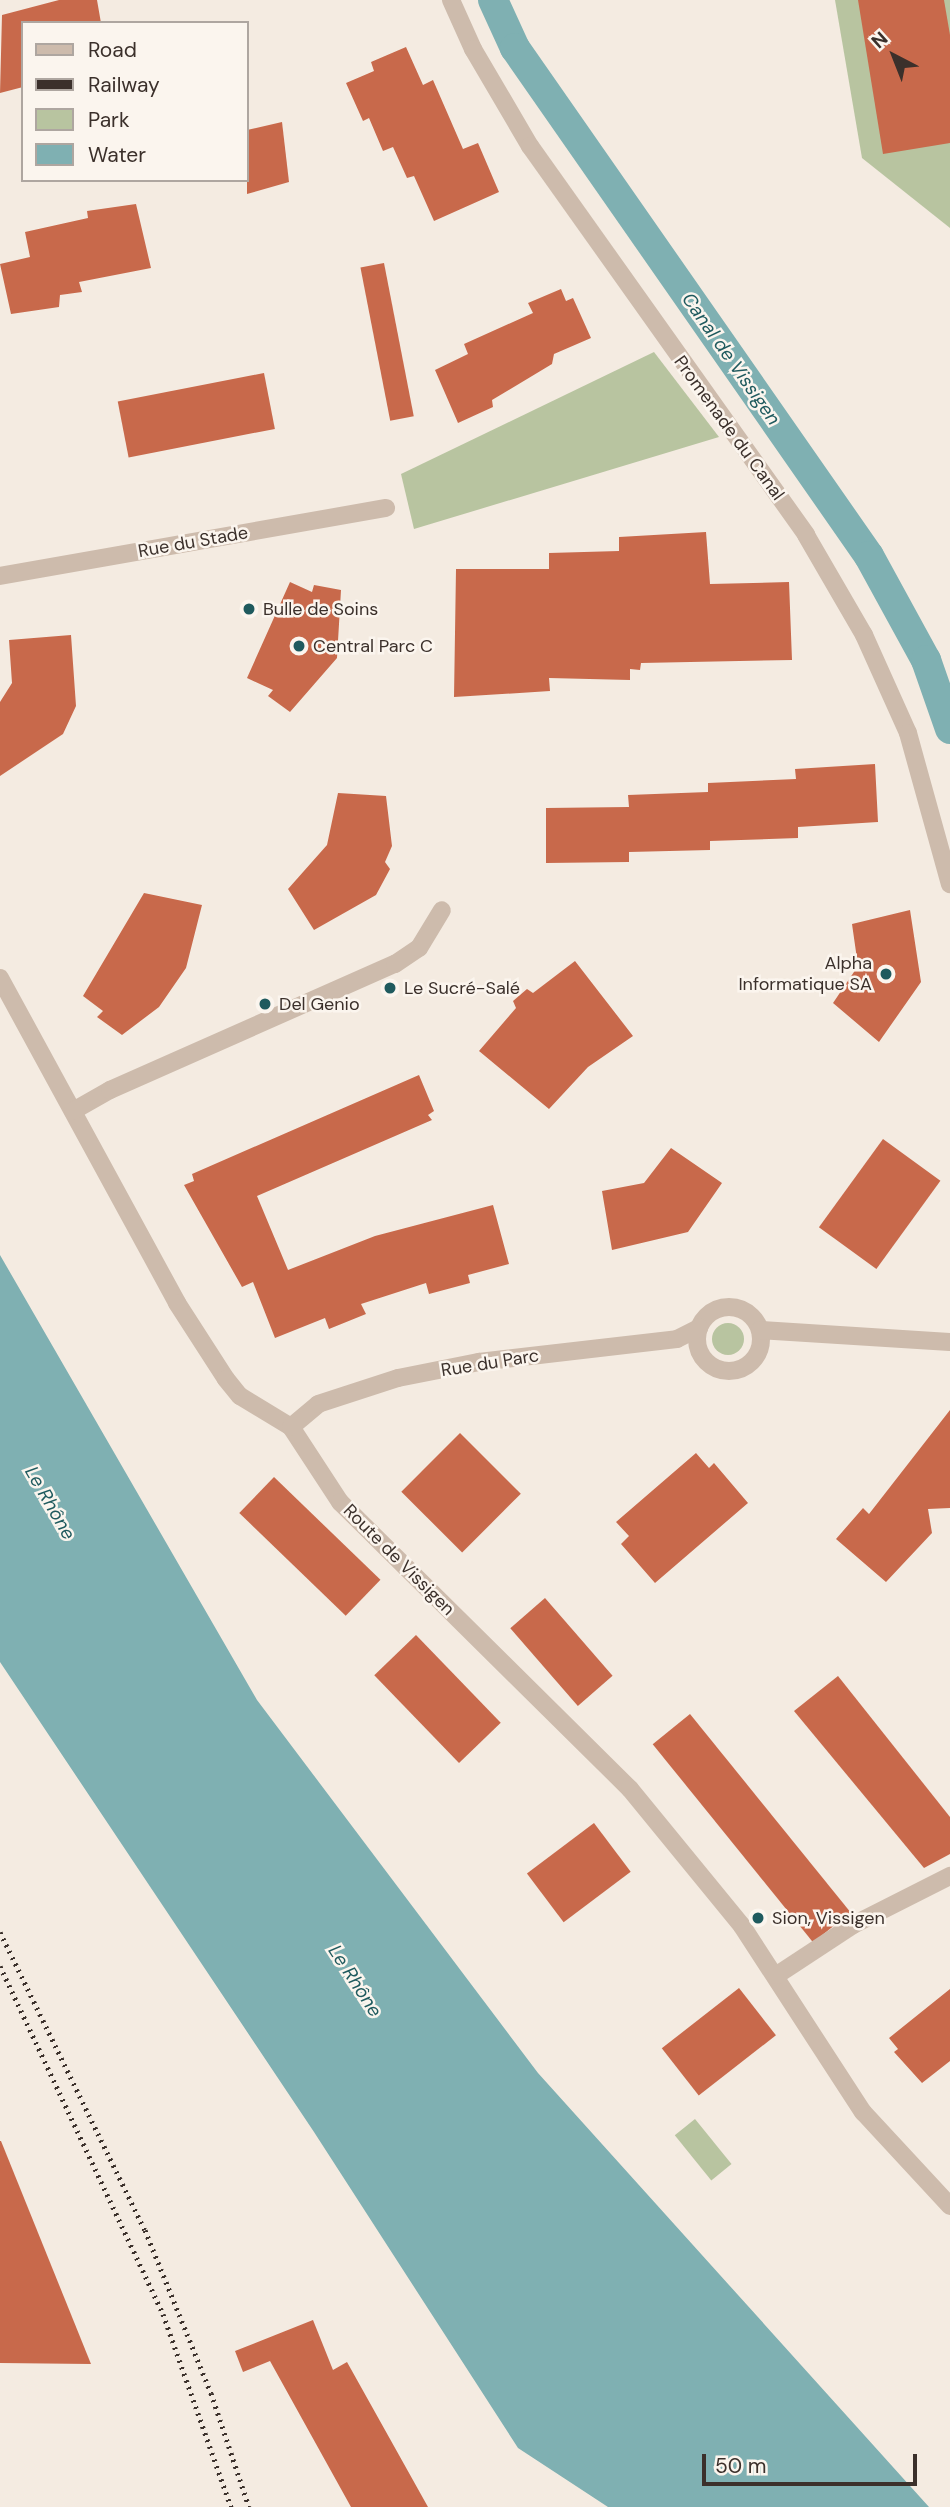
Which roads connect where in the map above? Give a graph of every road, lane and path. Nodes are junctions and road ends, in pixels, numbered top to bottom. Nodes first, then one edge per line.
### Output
1 (451, 0) edge
2 (386, 508) dead end
3 (0, 576) edge
4 (950, 884) edge
5 (442, 910) dead end
6 (0, 978) edge
7 (73, 1111) junction
8 (699, 1328) junction
9 (760, 1330) junction
10 (950, 1342) edge
11 (291, 1427) junction
12 (950, 1876) edge
13 (777, 1975) junction
14 (950, 2206) edge

1 - 4 street, Promenade du Canal
2 - 3 street, Rue du Stade
5 - 7 street
6 - 7 street, Route de Vissigen
7 - 11 street, Route de Vissigen
8 - 9 street, Rue du Parc
8 - 9 street
8 - 11 street, Rue du Parc
9 - 10 street
11 - 13 street, Route de Vissigen
12 - 13 street
13 - 14 street, Route de Vissigen

